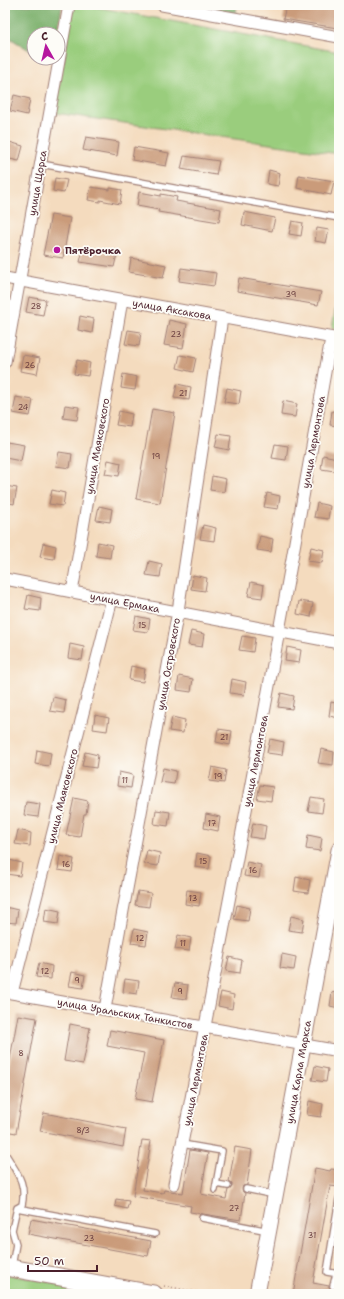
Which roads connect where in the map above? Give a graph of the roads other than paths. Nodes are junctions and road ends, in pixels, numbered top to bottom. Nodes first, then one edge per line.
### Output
1 (69, 5) edge
2 (162, 5) edge
3 (339, 37) edge
4 (41, 164) junction
5 (338, 218) edge
6 (5, 278) edge
7 (20, 281) junction
8 (122, 300) junction
9 (222, 318) junction
10 (335, 339) edge
11 (5, 362) edge
12 (5, 579) edge
13 (72, 592) junction
14 (112, 599) junction
15 (178, 611) junction
16 (280, 631) junction
17 (339, 643) edge
18 (339, 850) edge
19 (9, 992) edge
20 (105, 1009) junction
21 (205, 1027) junction
22 (303, 1045) junction
23 (339, 1051) edge
24 (182, 1144) junction
25 (5, 1153) edge
26 (174, 1184) dead end
27 (216, 1184) junction
28 (228, 1186) dead end
29 (246, 1189) dead end
30 (215, 1190) dead end
31 (276, 1195) junction
32 (339, 1199) edge
33 (16, 1208) junction
34 (202, 1218) dead end
35 (269, 1231) junction
36 (155, 1234) dead end
37 (8, 1267) edge
38 (337, 1274) edge
39 (333, 1286) dead end
40 (154, 1294) edge
41 (257, 1294) edge

1 - 4 street, улица Щорса
2 - 3 street
4 - 5 lane
4 - 7 street, улица Щорса
6 - 7 street, улица Аксакова
7 - 8 street, улица Аксакова
7 - 11 street, улица Щорса
8 - 9 street, улица Аксакова
8 - 13 street, улица Маяковского
9 - 10 street, улица Аксакова
9 - 15 street, улица Островского
10 - 16 street, улица Лермонтова
12 - 13 street, улица Ермака
13 - 14 street, улица Ермака
14 - 15 street, улица Ермака
14 - 19 street, улица Маяковского
15 - 16 street, улица Ермака
15 - 20 street, улица Островского
16 - 17 street, улица Ермака
16 - 21 street, улица Лермонтова
18 - 22 main road, улица Карла Маркса
19 - 20 street, улица Уральских Танкистов
20 - 21 street, улица Уральских Танкистов
21 - 22 street, улица Уральских Танкистов
21 - 24 street, улица Лермонтова
22 - 23 street, улица Уральских Танкистов
22 - 31 main road, улица Карла Маркса
24 - 26 street, улица Лермонтова
24 - 27 lane
25 - 33 lane
27 - 28 lane
27 - 30 lane
29 - 31 lane
31 - 35 main road, улица Карла Маркса
32 - 38 lane
33 - 36 lane
33 - 37 lane
34 - 35 lane
35 - 41 main road, улица Карла Маркса
37 - 40 main road
38 - 39 lane

